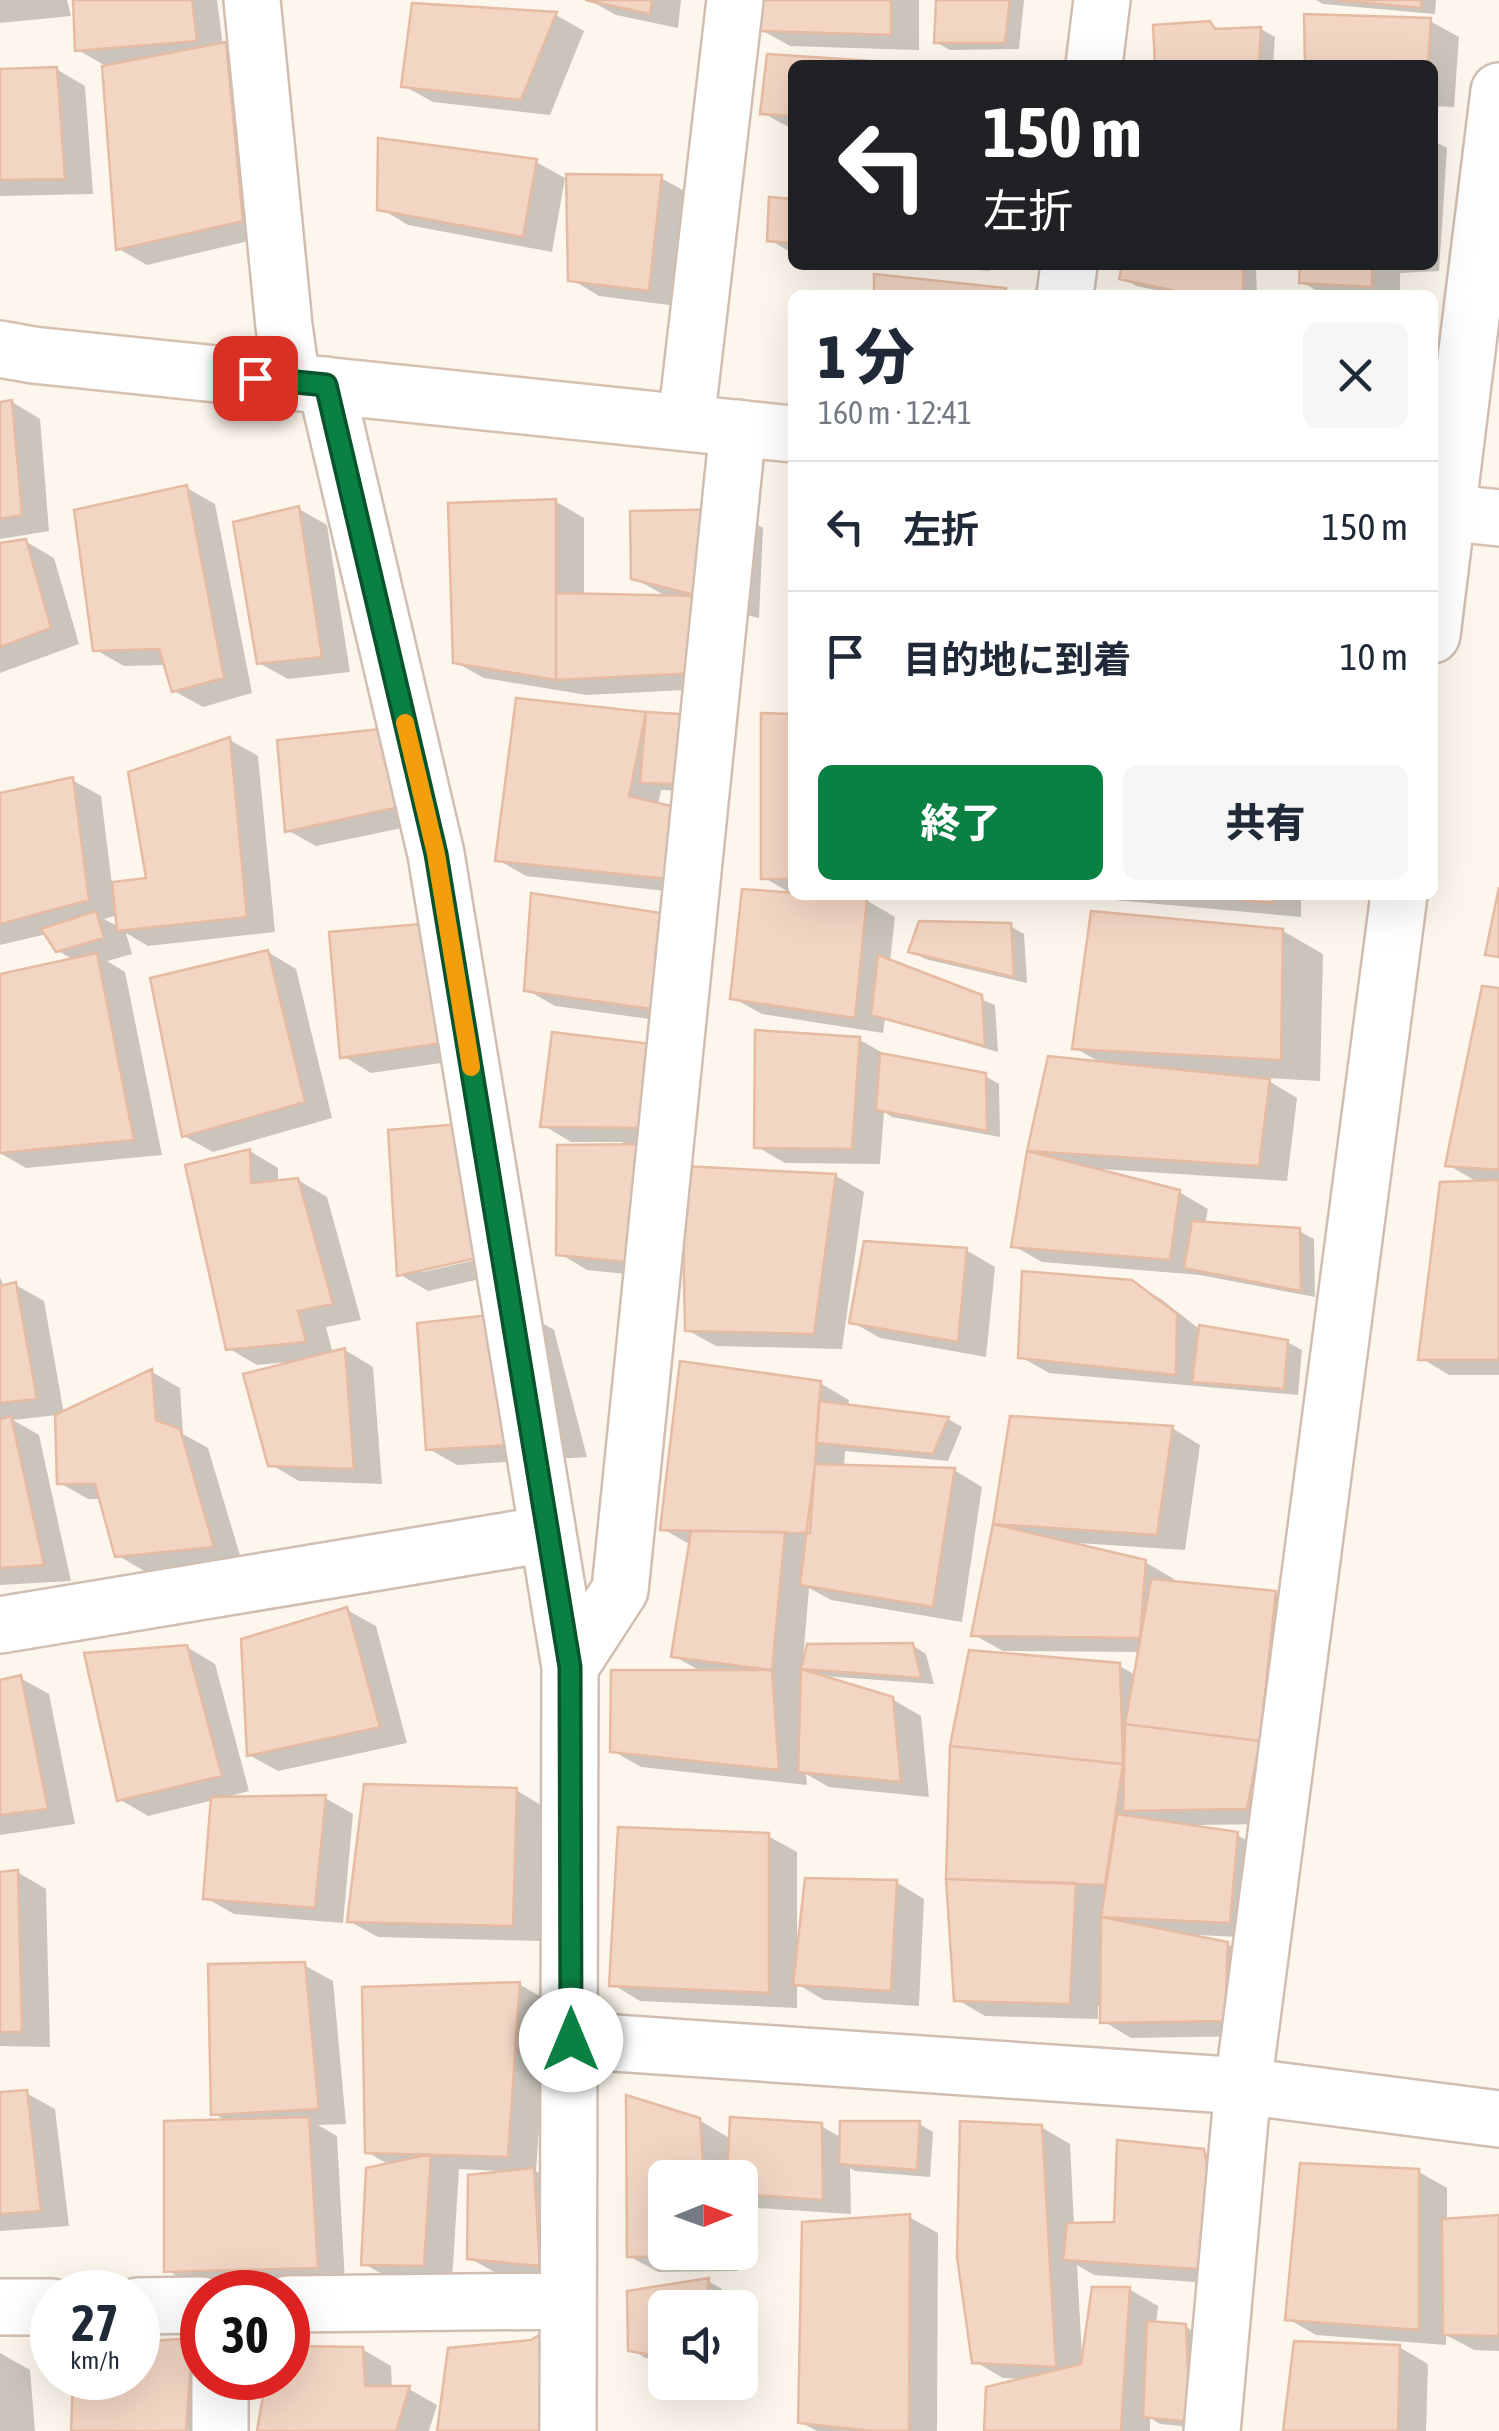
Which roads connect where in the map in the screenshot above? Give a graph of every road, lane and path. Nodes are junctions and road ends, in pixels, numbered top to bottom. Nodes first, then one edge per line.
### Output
1 (252, 0) edge
2 (735, 0) edge
3 (1102, 0) edge
4 (1095, 60) edge
5 (1499, 92) edge
6 (0, 349) edge
7 (309, 384) junction
8 (712, 425) junction
9 (788, 434) edge
10 (1460, 514) edge
11 (1438, 609) edge
12 (1397, 900) edge
13 (547, 1534) junction
14 (0, 1625) edge
15 (570, 1667) junction
16 (571, 2040) junction
17 (1243, 2086) junction
18 (1499, 2119) edge
19 (568, 2301) junction
20 (310, 2304) edge
21 (30, 2307) edge
22 (0, 2308) edge
23 (220, 2400) edge
24 (220, 2431) edge
25 (568, 2431) edge
26 (1212, 2431) edge

1 - 7 street
2 - 8 street
3 - 4 street
5 - 10 street
6 - 7 street
7 - 8 street
7 - 13 street
8 - 9 street
8 - 15 street
10 - 11 street
12 - 17 street
13 - 14 street
13 - 15 street
15 - 16 street
16 - 17 street
16 - 19 street
17 - 18 street
17 - 26 street
19 - 20 street
19 - 25 street
21 - 22 street
23 - 24 street

